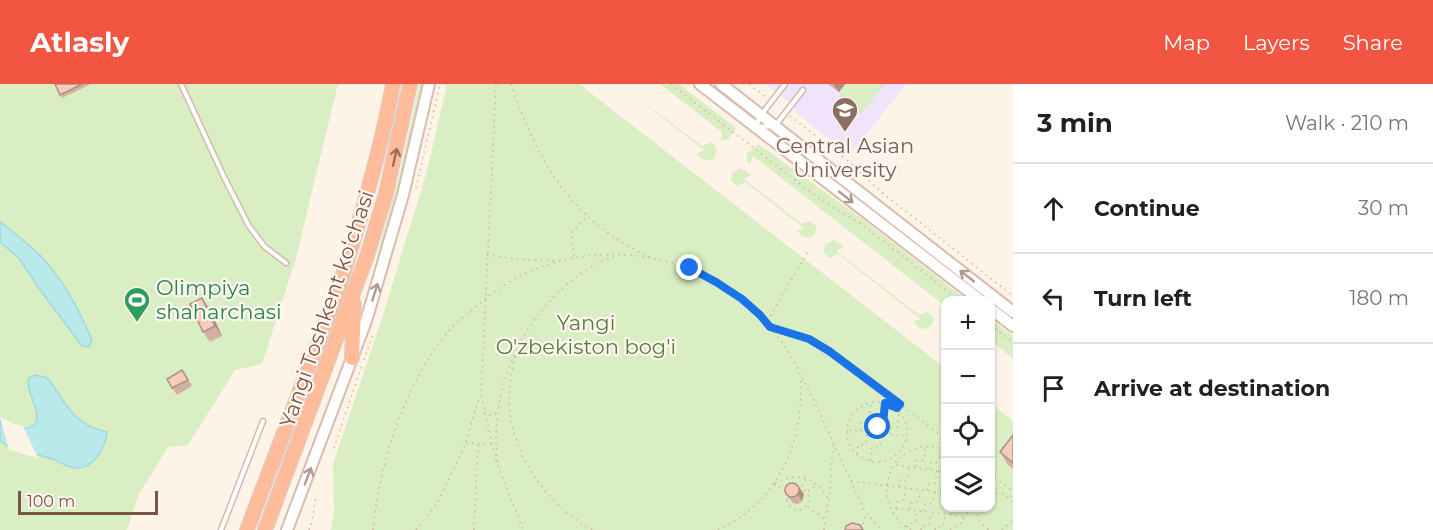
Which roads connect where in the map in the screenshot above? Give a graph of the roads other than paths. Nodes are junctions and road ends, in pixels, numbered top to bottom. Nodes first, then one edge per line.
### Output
1 (181, 84) edge
2 (393, 84) edge
3 (410, 84) edge
4 (429, 84) edge
5 (700, 84) edge
6 (721, 84) edge
7 (785, 84) edge
8 (803, 90) dead end
9 (761, 115) junction
10 (774, 126) junction
11 (755, 127) junction
12 (286, 263) dead end
13 (354, 293) junction
14 (975, 296) edge
15 (1013, 312) edge
16 (995, 313) edge
17 (1013, 326) edge
18 (352, 358) junction
19 (262, 421) dead end
20 (221, 530) edge
21 (247, 530) edge
22 (265, 530) edge
23 (287, 530) edge

1 - 12 lane
2 - 21 highway, Yangi Toshkent ko‘chasi
13 -> 3 highway, Yangi Toshkent ko‘chasi
18 -> 4 main road
5 - 11 main road
6 - 9 main road
7 - 9 lane
8 - 10 lane
9 - 10 main road
9 - 11 lane
10 - 11 lane
15 -> 10 main road
11 -> 14 main road
13 - 18 highway
13 - 22 highway, Yangi Toshkent ko‘chasi
16 - 17 main road
23 -> 18 main road
19 - 20 lane

